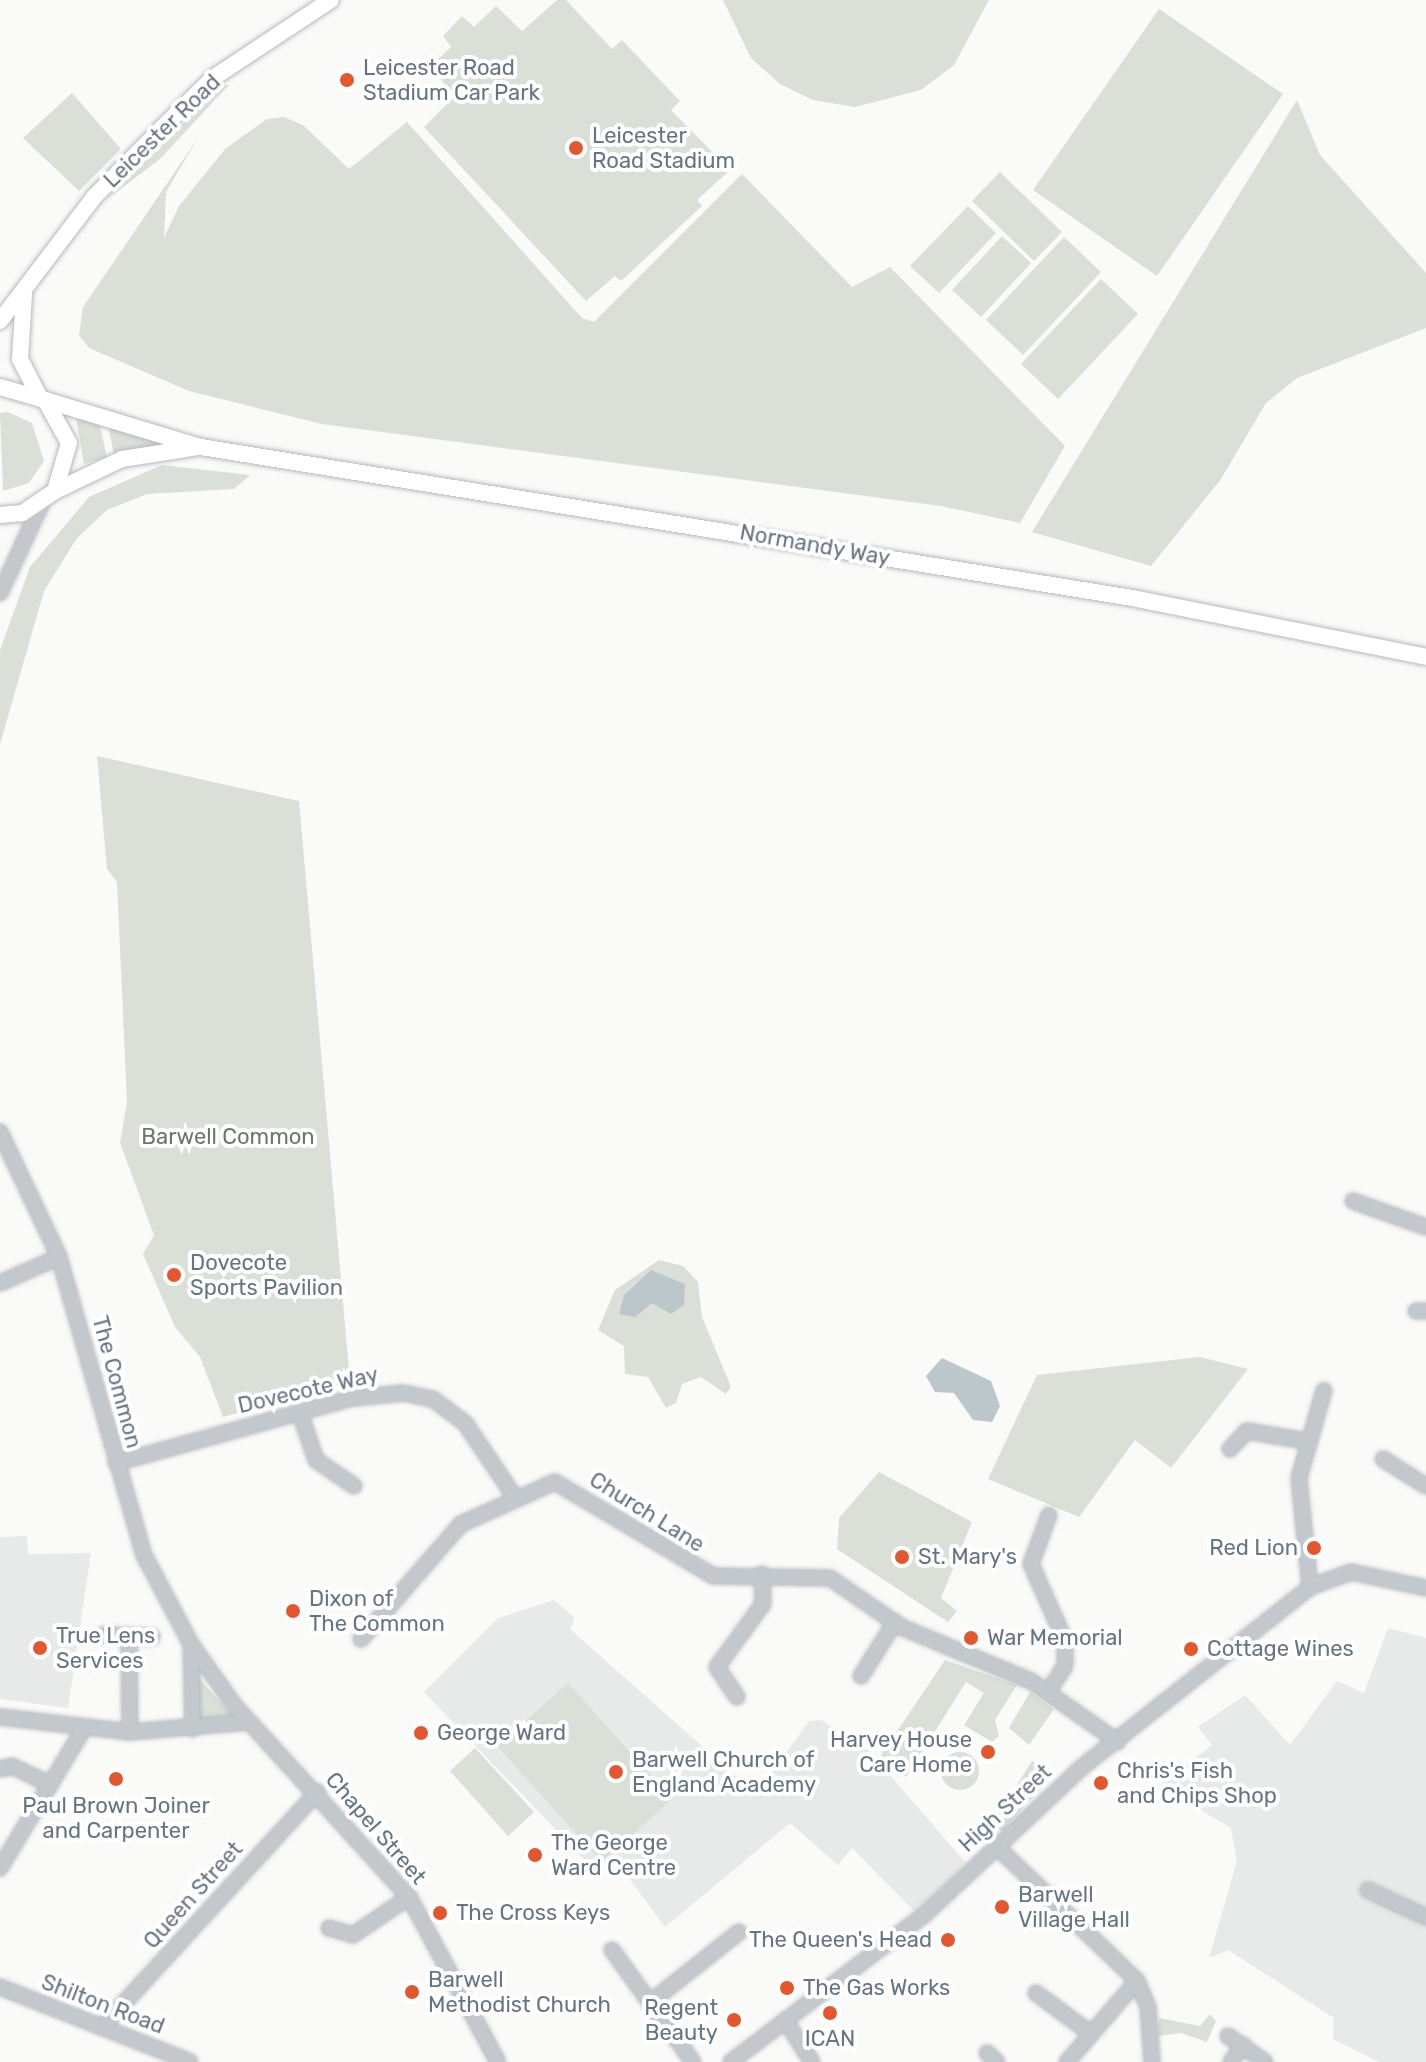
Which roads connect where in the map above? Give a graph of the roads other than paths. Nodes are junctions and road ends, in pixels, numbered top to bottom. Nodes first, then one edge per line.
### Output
1 (331, 0) edge
2 (24, 294) junction
3 (0, 321) edge
4 (0, 387) edge
5 (42, 398) junction
6 (201, 447) junction
7 (49, 497) junction
8 (0, 515) edge
9 (0, 593) edge
10 (1426, 657) edge
11 (0, 1132) edge
12 (1353, 1201) dead end
13 (1426, 1227) edge
14 (59, 1257) junction
15 (0, 1283) edge
16 (1324, 1390) dead end
17 (300, 1413) junction
18 (1306, 1441) junction
19 (1230, 1449) dead end
20 (1383, 1459) dead end
21 (116, 1463) junction
22 (354, 1486) dead end
23 (1426, 1486) edge
24 (514, 1496) junction
25 (1049, 1515) dead end
26 (762, 1574) junction
27 (1310, 1587) junction
28 (1426, 1588) edge
29 (895, 1622) junction
30 (103, 1635) dead end
31 (129, 1636) junction
32 (152, 1637) dead end
33 (361, 1639) dead end
34 (191, 1644) junction
35 (861, 1676) dead end
36 (1048, 1692) junction
37 (737, 1697) dead end
38 (0, 1717) edge
39 (249, 1722) junction
40 (193, 1729) junction
41 (83, 1730) junction
42 (130, 1732) junction
43 (1118, 1742) junction
44 (0, 1769) edge
45 (47, 1783) junction
46 (317, 1792) junction
47 (997, 1847) junction
48 (0, 1868) edge
49 (1368, 1890) dead end
50 (409, 1897) junction
51 (1426, 1917) edge
52 (329, 1928) dead end
53 (739, 1932) dead end
54 (612, 1950) dead end
55 (1137, 1981) junction
56 (0, 1987) edge
57 (1036, 1993) dead end
58 (652, 2001) junction
59 (785, 2020) junction
60 (102, 2027) junction
61 (1090, 2033) junction
62 (1228, 2036) dead end
63 (1243, 2045) junction
64 (190, 2062) edge
65 (498, 2062) edge
66 (693, 2062) edge
67 (731, 2062) edge
68 (812, 2062) edge
69 (1067, 2062) edge
70 (1152, 2062) edge
71 (1231, 2062) edge
72 (1265, 2062) edge

1 - 2 main road, Leicester Road
2 - 3 main road, Leicester Road
2 - 5 main road
4 - 5 main road, Normandy Way
5 - 6 main road, Normandy Way
5 - 7 main road
6 - 7 main road, Normandy Way
6 - 10 main road, Normandy Way
7 - 8 main road, Normandy Way
7 - 9 street
11 - 14 street, The Common
12 - 13 street
14 - 15 street
14 - 21 street, The Common
16 - 18 street
17 - 21 street, Dovecote Way
17 - 22 street
17 - 24 street, Dovecote Way
18 - 19 street
18 - 27 street
20 - 23 street
21 - 34 street, The Common
24 - 26 street, Church Lane
24 - 33 street, Church Lane
25 - 36 street
26 - 29 street, Church Lane
26 - 37 street
27 - 28 street, High Street
27 - 43 street, High Street
29 - 35 street
29 - 36 street, Church Lane
30 - 31 street
31 - 32 street
31 - 42 street
34 - 39 street, Chapel Street
34 - 40 street
36 - 43 street, Church Lane
38 - 41 street
39 - 40 street
39 - 46 street, Chapel Street
40 - 42 street
41 - 42 street
41 - 45 street
43 - 47 street, High Street
44 - 45 street
45 - 48 street
46 - 50 street, Chapel Street
46 - 60 street, Queen Street
47 - 55 street
47 - 59 street, High Street
49 - 51 street
50 - 52 street
50 - 65 street, Chapel Street
53 - 58 street
54 - 58 street
55 - 61 street
55 - 70 street
56 - 60 street, Shilton Road
57 - 61 street
58 - 66 street
59 - 67 street, High Street
59 - 68 street
60 - 64 street, Shilton Road
61 - 69 street
62 - 63 street
63 - 71 street
63 - 72 street

